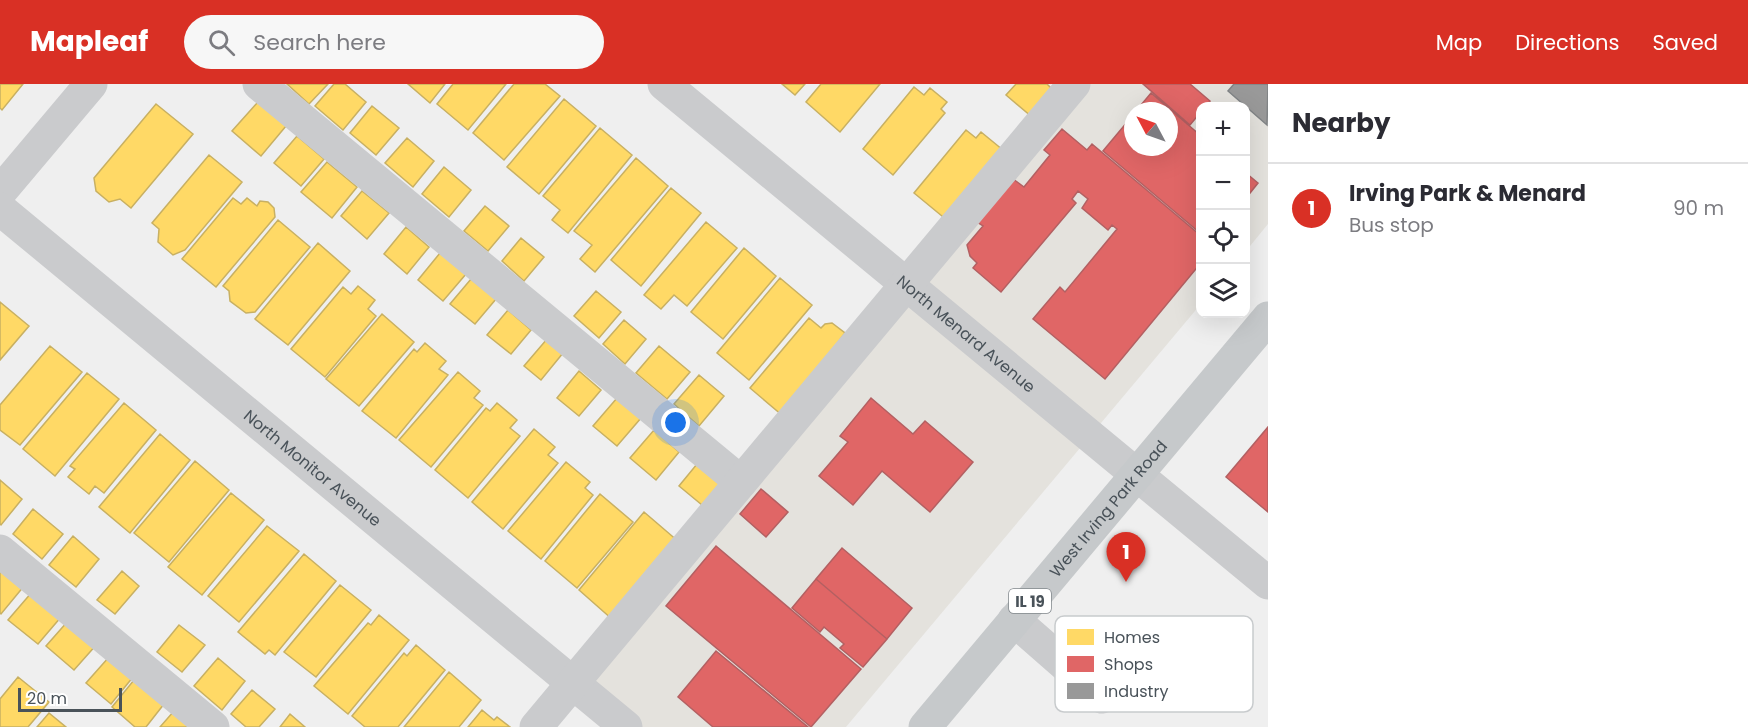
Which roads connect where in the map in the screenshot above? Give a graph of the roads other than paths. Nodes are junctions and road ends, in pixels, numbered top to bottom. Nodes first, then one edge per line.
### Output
1 (91, 84) edge
2 (259, 84) edge
3 (664, 84) edge
4 (1074, 84) edge
5 (0, 192) edge
6 (0, 209) edge
7 (906, 285) junction
8 (1268, 318) edge
9 (1136, 475) junction
10 (741, 482) junction
11 (0, 551) edge
12 (1268, 583) edge
13 (1014, 620) junction
14 (1055, 656) edge
15 (573, 683) junction
16 (213, 727) edge
17 (536, 727) edge
18 (626, 727) edge
19 (925, 727) edge

1 - 5 street
2 - 10 street
3 - 7 street, North Menard Avenue
4 - 7 street
6 - 15 street, North Monitor Avenue
7 - 9 street, North Menard Avenue
7 - 10 street
8 - 9 main road, West Irving Park Road / IL 19
9 - 12 street, North Menard Avenue
9 - 13 main road, West Irving Park Road / IL 19
10 - 15 street
11 - 16 street
13 - 14 street
13 - 19 main road, West Irving Park Road / IL 19
15 - 17 street
15 - 18 street, North Monitor Avenue

